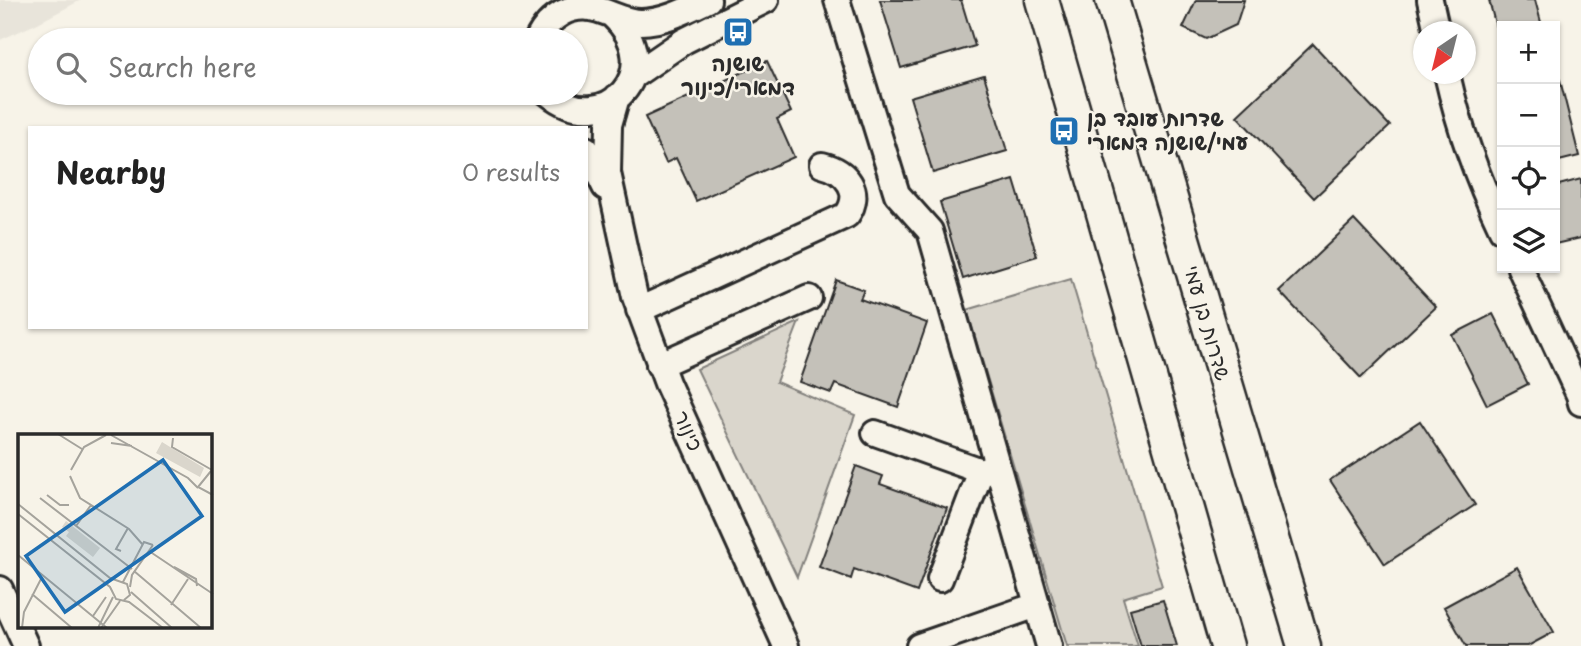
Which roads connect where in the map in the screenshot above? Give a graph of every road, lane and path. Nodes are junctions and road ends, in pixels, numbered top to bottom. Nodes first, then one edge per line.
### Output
1 (545, 0) edge
2 (708, 0) edge
3 (766, 0) edge
4 (837, 0) edge
5 (1042, 0) edge
6 (1112, 0) edge
7 (1430, 0) edge
8 (604, 9) edge
9 (1435, 21) edge
10 (539, 28) edge
11 (543, 28) edge
12 (633, 76) junction
13 (1450, 84) edge
14 (617, 97) junction
15 (557, 105) edge
16 (568, 105) edge
17 (572, 126) edge
18 (588, 153) edge
19 (822, 165) dead end
20 (614, 207) junction
21 (1497, 219) edge
22 (1522, 273) edge
23 (809, 298) dead end
24 (639, 310) junction
25 (659, 365) junction
26 (1580, 398) edge
27 (875, 432) dead end
28 (989, 468) junction
29 (940, 579) dead end
30 (0, 589) edge
31 (1037, 605) junction
32 (26, 646) edge
33 (786, 646) edge
34 (919, 646) edge
35 (1049, 646) edge
36 (1227, 646) edge
37 (1304, 646) edge

1 - 10 street
2 - 8 street
3 - 12 street
4 - 28 street
5 - 36 main road
6 - 37 main road, שדרות בן עמי
7 - 9 street
8 - 11 street
8 - 12 street
12 - 14 street
13 - 21 street
14 - 16 street
14 - 20 street, כינור
15 - 17 street
18 - 20 street, כינור
19 - 24 street
20 - 24 street, כינור
22 - 26 street
23 - 25 street
24 - 25 street, כינור
25 - 33 street, כינור
27 - 28 street
28 - 29 street
28 - 31 street
30 - 32 street
31 - 34 street
31 - 35 street

